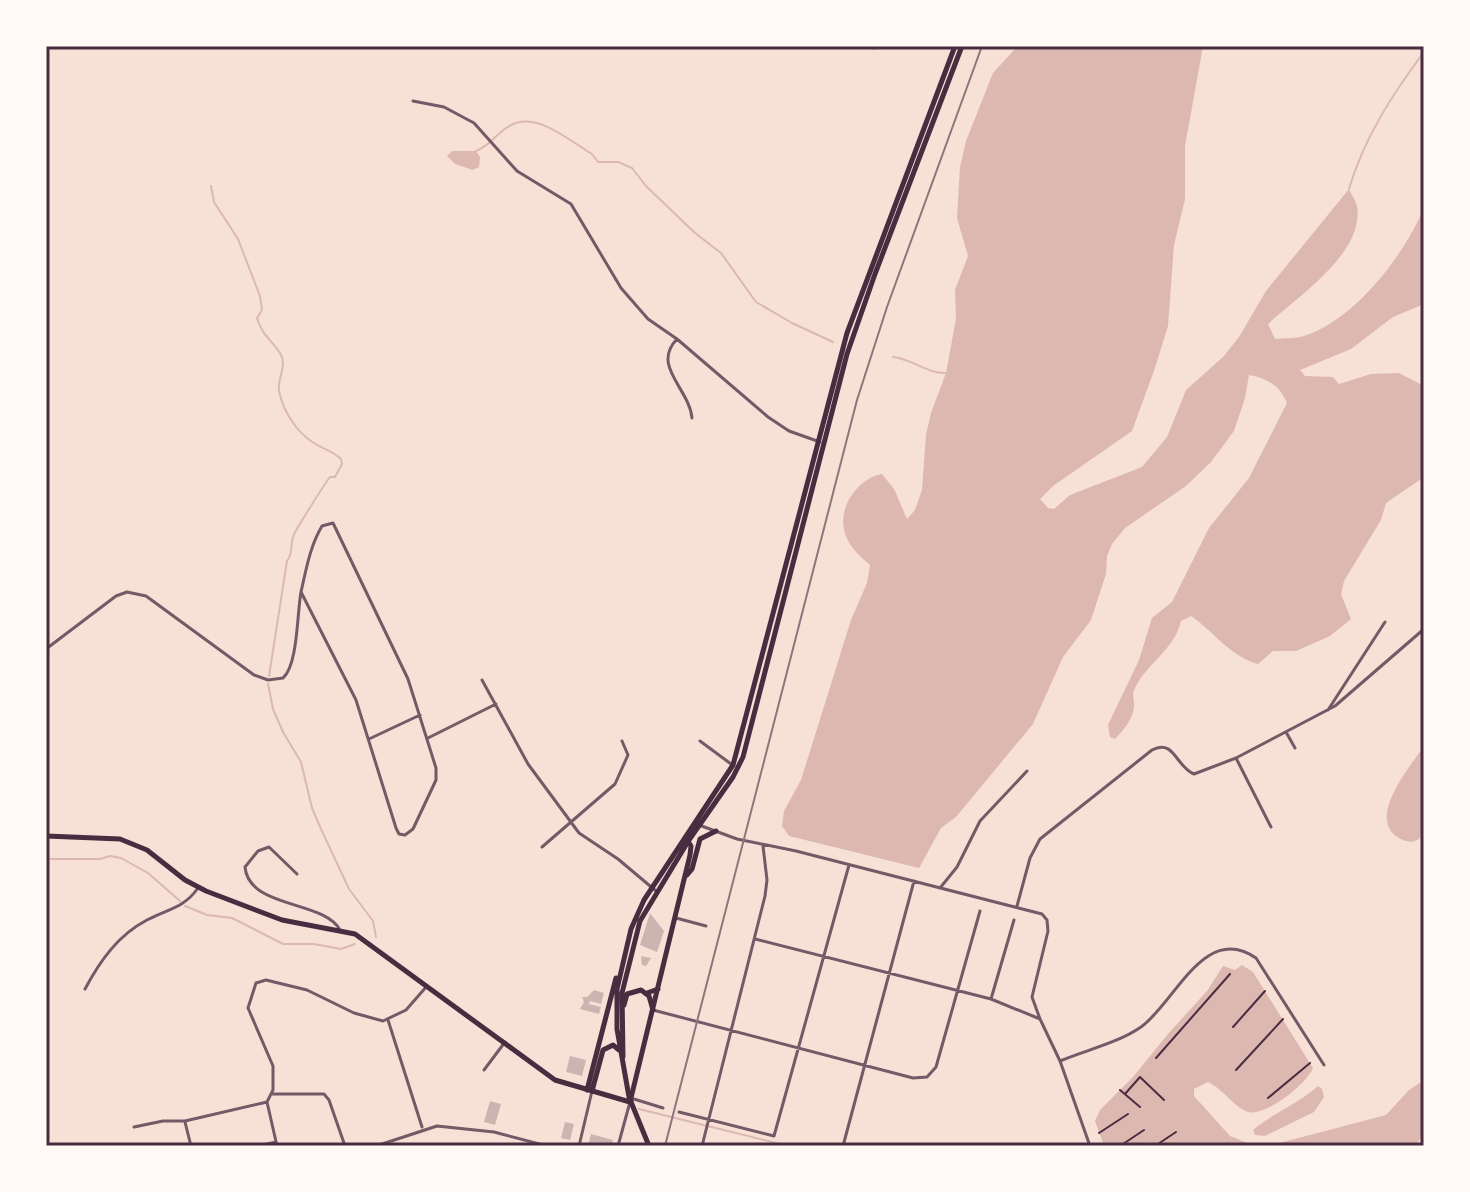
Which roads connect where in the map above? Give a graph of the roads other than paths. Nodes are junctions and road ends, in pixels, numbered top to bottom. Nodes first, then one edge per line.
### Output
1 (955, 46) edge
2 (962, 46) edge
3 (413, 101) dead end
4 (677, 339) junction
5 (692, 418) dead end
6 (820, 442) junction
7 (301, 592) junction
8 (1385, 622) dead end
9 (1424, 629) edge
10 (46, 649) edge
11 (482, 680) dead end
12 (496, 704) junction
13 (1328, 710) junction
14 (420, 715) junction
15 (1286, 732) junction
16 (427, 738) junction
17 (368, 739) junction
18 (622, 741) dead end
19 (700, 741) dead end
20 (1295, 748) dead end
21 (1236, 758) junction
22 (736, 766) junction
23 (1027, 771) dead end
24 (572, 822) junction
25 (697, 825) junction
26 (1271, 827) dead end
27 (716, 831) junction
28 (46, 836) edge
29 (687, 839) junction
30 (762, 844) junction
31 (542, 847) dead end
32 (849, 865) junction
33 (297, 874) dead end
34 (686, 875) junction
35 (914, 881) junction
36 (199, 888) junction
37 (940, 888) junction
38 (654, 889) junction
39 (1017, 906) junction
40 (980, 911) dead end
41 (676, 918) junction
42 (1014, 920) dead end
43 (706, 926) dead end
44 (340, 930) junction
45 (755, 939) junction
46 (625, 950) junction
47 (825, 956) junction
48 (890, 972) junction
49 (427, 986) junction
50 (85, 989) dead end
51 (658, 989) junction
52 (958, 990) junction
53 (646, 993) junction
54 (991, 999) junction
55 (653, 1010) junction
56 (1040, 1019) junction
57 (388, 1020) junction
58 (622, 1029) junction
59 (732, 1031) junction
60 (505, 1042) junction
61 (798, 1047) junction
62 (619, 1050) junction
63 (1060, 1061) junction
64 (623, 1062) junction
65 (865, 1064) junction
66 (1324, 1065) dead end
67 (484, 1070) dead end
68 (590, 1091) junction
69 (272, 1094) junction
70 (267, 1102) junction
71 (630, 1102) junction
72 (663, 1108) dead end
73 (679, 1112) dead end
74 (185, 1121) junction
75 (708, 1121) junction
76 (134, 1127) dead end
77 (423, 1129) junction
78 (277, 1144) edge
79 (191, 1146) edge
80 (258, 1146) edge
81 (345, 1146) edge
82 (376, 1146) edge
83 (547, 1146) edge
84 (579, 1146) edge
85 (618, 1146) edge
86 (649, 1146) edge
87 (702, 1146) edge
88 (843, 1146) edge
89 (1090, 1146) edge

1 - 6 main road
2 - 6 main road
3 - 4 street
4 - 5 street
4 - 6 street
6 - 22 main road
7 - 10 street
7 - 14 street
7 - 17 street
8 - 13 street
9 - 13 street
11 - 12 street
12 - 16 street
12 - 24 street
13 - 15 street
14 - 16 street
14 - 17 street
15 - 20 street
15 - 21 street
16 - 17 street
18 - 24 street
19 - 22 street
21 - 26 street
21 - 39 street
22 - 25 main road
23 - 37 street
24 - 31 street
24 - 38 street
25 - 27 street
25 - 29 main road
27 - 30 street
27 - 34 main road
28 - 36 main road
29 - 34 main road
29 - 38 main road
30 - 32 street
30 - 45 street
32 - 35 street
32 - 47 street
33 - 44 street
34 - 41 main road
35 - 37 street
35 - 48 street
36 - 44 main road
36 - 50 street
37 - 39 street
38 - 46 main road
38 - 58 main road
39 - 56 street
40 - 52 street
41 - 43 street
41 - 51 main road
42 - 54 street
44 - 49 main road
45 - 47 street
45 - 59 street
46 - 62 main road
46 - 68 main road
47 - 48 street
47 - 61 street
48 - 52 street
48 - 65 street
49 - 57 street
49 - 60 main road
51 - 53 main road
51 - 55 main road
52 - 54 street
52 - 65 street
53 - 55 main road
53 - 58 main road
54 - 56 street
55 - 59 street
55 - 71 main road
56 - 63 street
57 - 69 street
57 - 77 street
58 - 64 main road
59 - 61 street
59 - 75 street
60 - 67 street
60 - 68 main road
61 - 65 street
61 - 75 street
62 - 64 main road
62 - 68 main road
63 - 66 street
63 - 89 street
64 - 86 main road
65 - 88 street
68 - 71 main road
68 - 84 street
69 - 70 street
69 - 81 street
70 - 74 street
70 - 78 street
71 - 72 street
71 - 85 street
73 - 75 street
74 - 76 street
74 - 79 street
75 - 87 street
77 - 82 street
77 - 83 street
78 - 80 street

